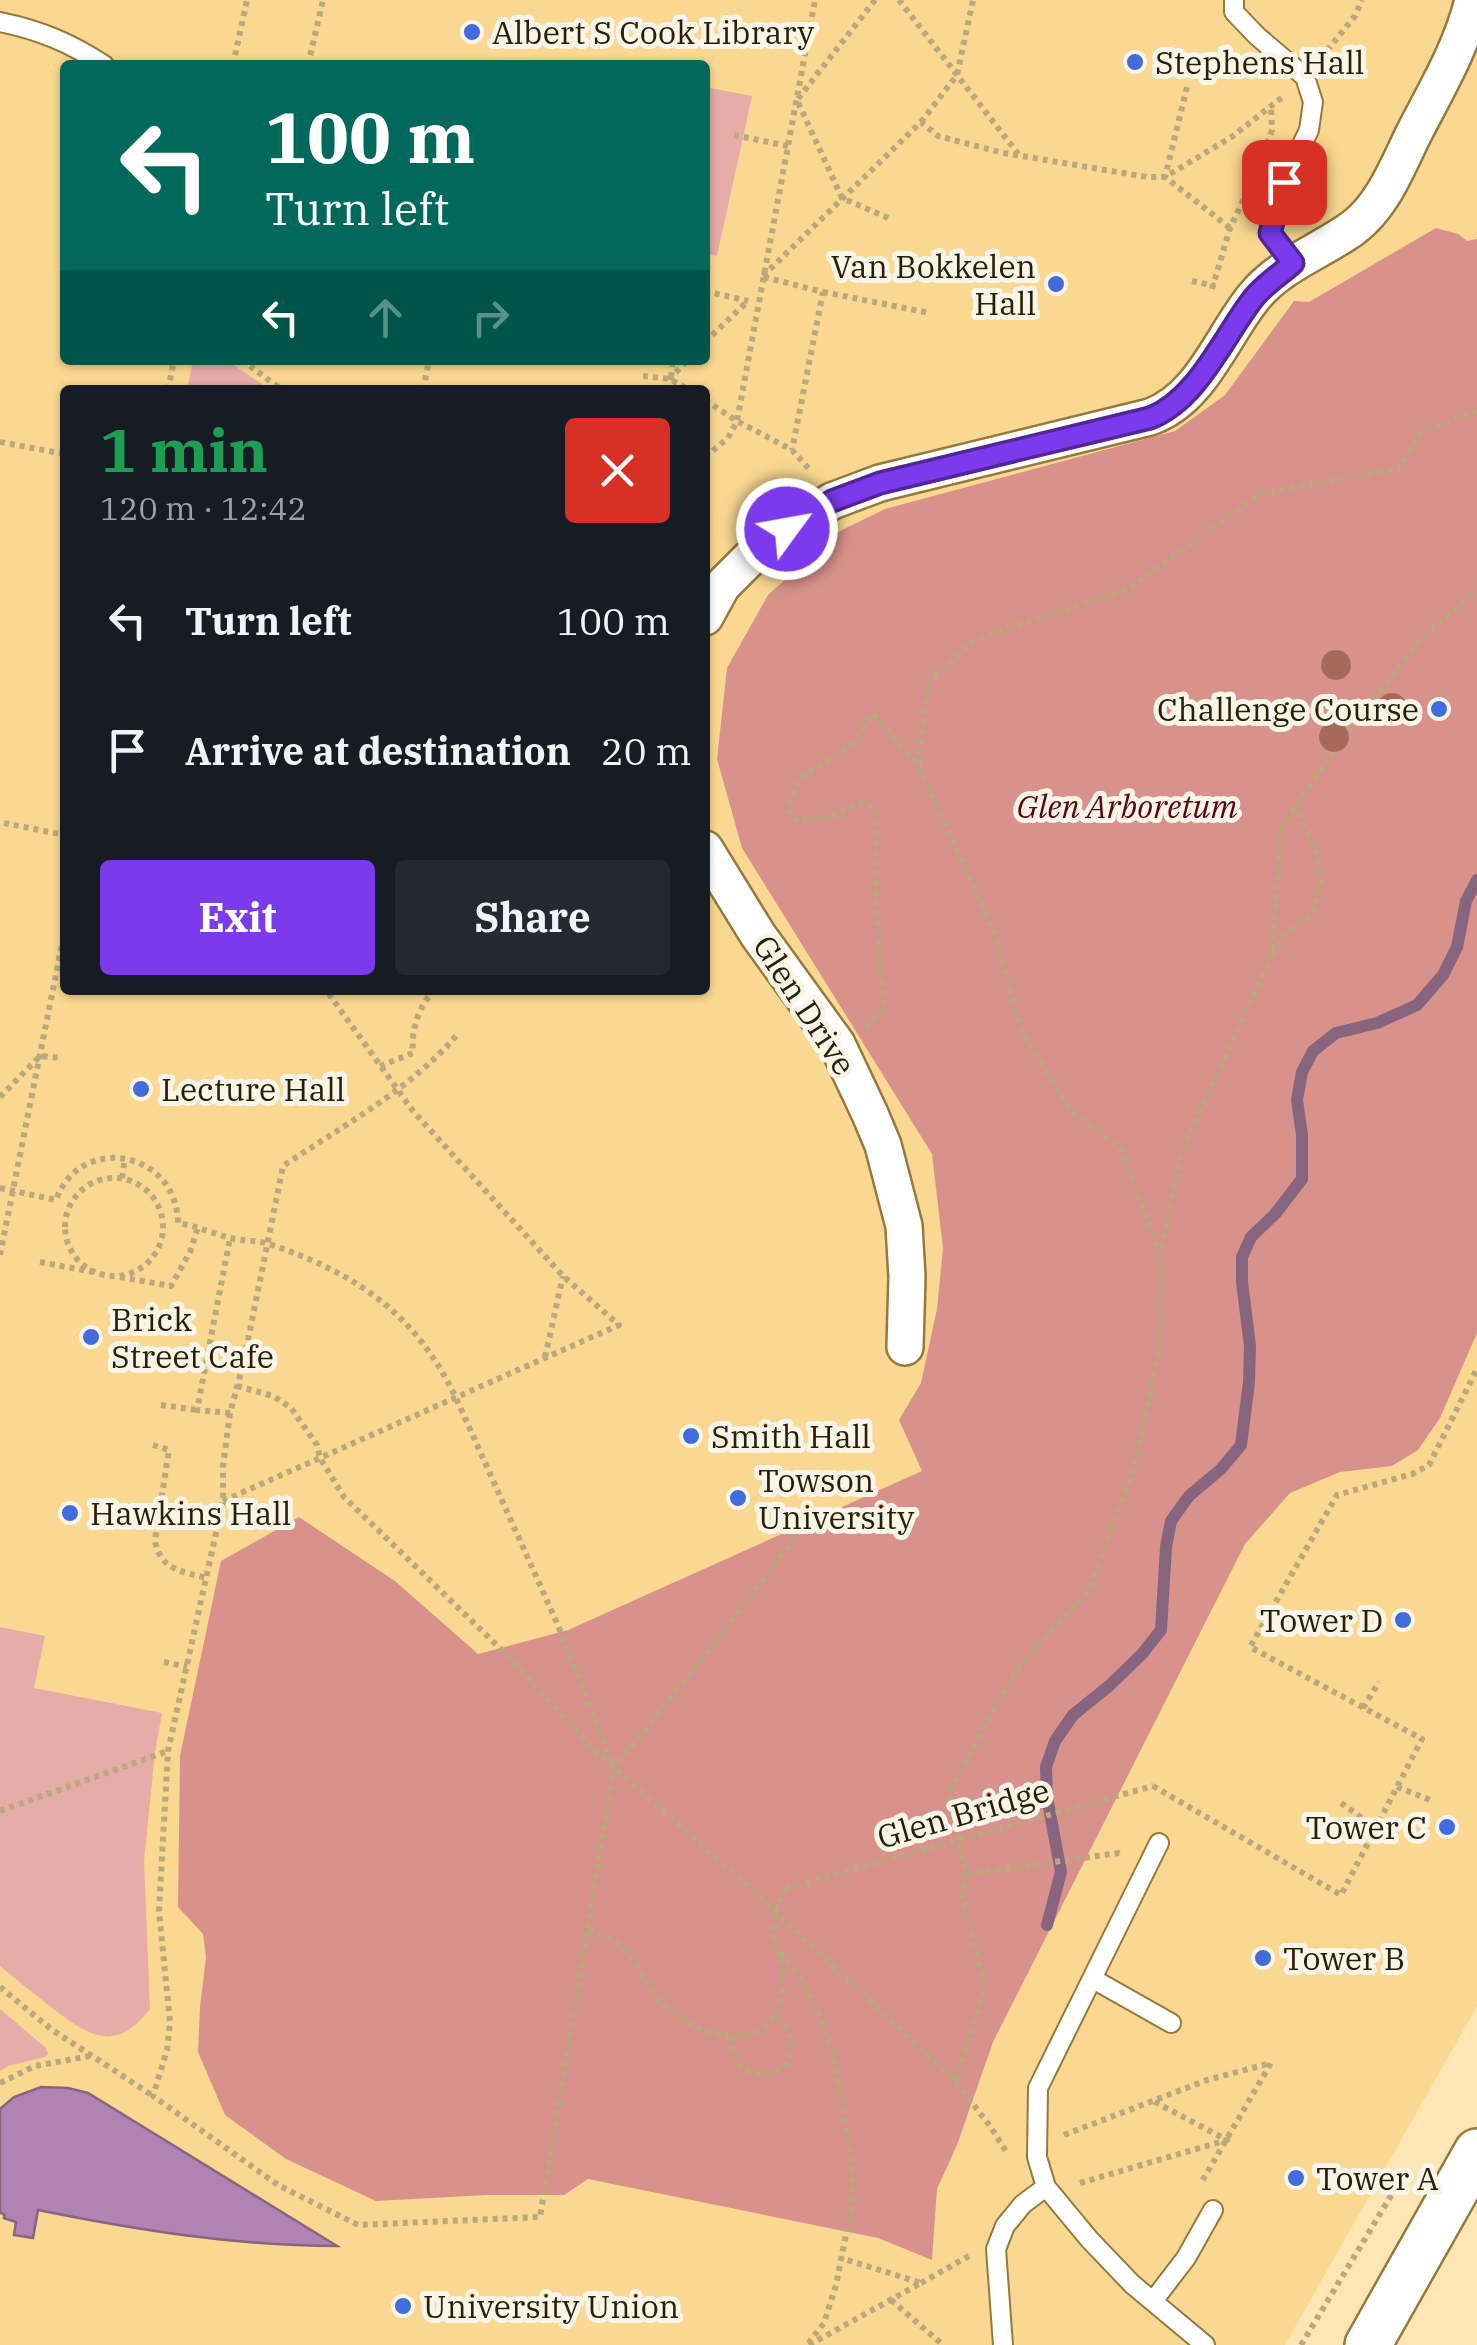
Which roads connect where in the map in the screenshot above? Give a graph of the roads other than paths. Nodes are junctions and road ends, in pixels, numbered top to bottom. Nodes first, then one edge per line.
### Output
1 (1234, 0) edge
2 (1473, 0) edge
3 (0, 22) edge
4 (96, 60) edge
5 (1293, 263) junction
6 (710, 608) edge
7 (710, 858) edge
8 (905, 1347) dead end
9 (1159, 1842) dead end
10 (1092, 1980) junction
11 (1171, 2023) dead end
12 (1477, 2152) edge
13 (1046, 2187) junction
14 (1213, 2210) dead end
15 (1153, 2300) junction
16 (1003, 2345) edge
17 (1206, 2345) edge
18 (1368, 2345) edge

1 - 5 lane
2 - 5 street
3 - 4 lane
5 - 6 street
7 - 8 street, Glen Drive
9 - 10 lane
10 - 11 lane
10 - 13 lane
12 - 18 street
13 - 15 lane
13 - 16 lane
14 - 15 lane
15 - 17 lane

